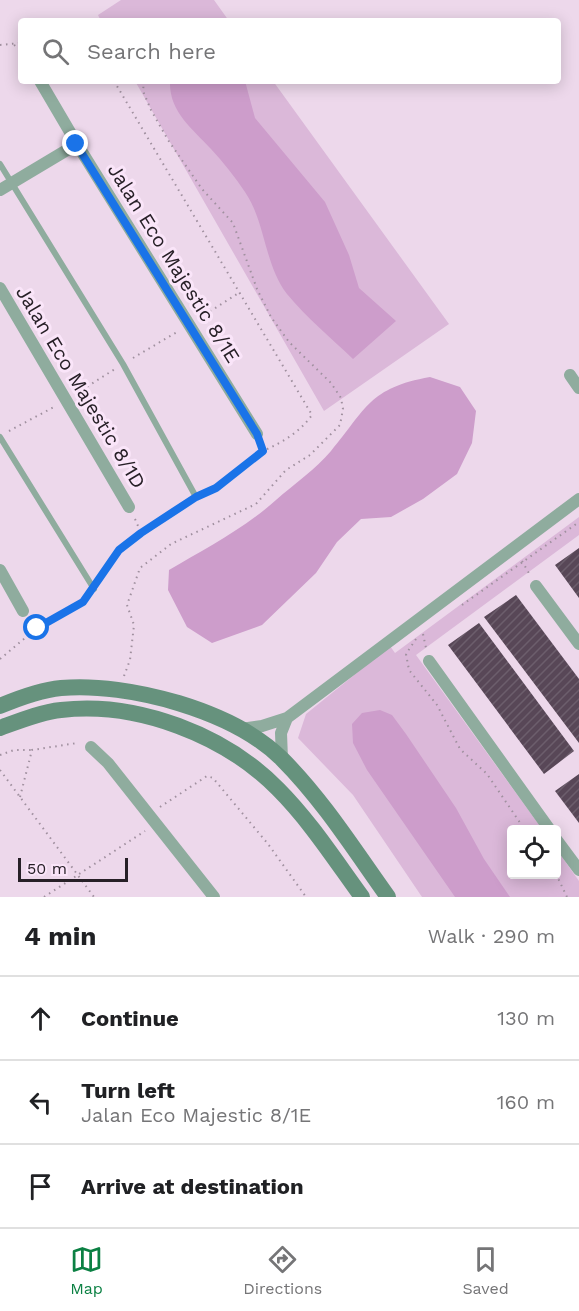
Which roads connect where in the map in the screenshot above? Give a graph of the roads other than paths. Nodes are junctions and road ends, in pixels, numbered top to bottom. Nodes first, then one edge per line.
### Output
1 (42, 84) edge
2 (76, 144) junction
3 (0, 164) edge
4 (6, 187) edge
5 (0, 288) edge
6 (570, 375) dead end
7 (579, 388) edge
8 (257, 434) road end
9 (0, 437) edge
10 (196, 497) road end
11 (579, 499) edge
12 (129, 507) dead end
13 (0, 570) edge
14 (536, 586) dead end
15 (94, 589) road end
16 (24, 611) dead end
17 (579, 644) edge
18 (429, 662) dead end
19 (0, 706) edge
20 (287, 718) junction
21 (0, 728) edge
22 (241, 729) junction
23 (91, 747) road end
24 (282, 759) junction
25 (546, 825) edge
26 (561, 846) edge
27 (579, 870) edge
28 (214, 897) edge
29 (362, 897) edge
30 (388, 897) edge

1 - 2 street, Jalan Eco Majestic 8/1E
2 - 4 street
2 - 8 street, Jalan Eco Majestic 8/1E
3 - 4 lane
4 - 10 lane
5 - 12 street, Jalan Eco Majestic 8/1D
6 - 7 street
9 - 15 lane
11 - 20 street
13 - 16 street
14 - 17 street
18 - 25 street
19 - 22 street
20 - 22 street
20 - 24 street
21 - 29 street
22 - 24 street
23 - 28 street
24 - 30 street
26 - 27 street

